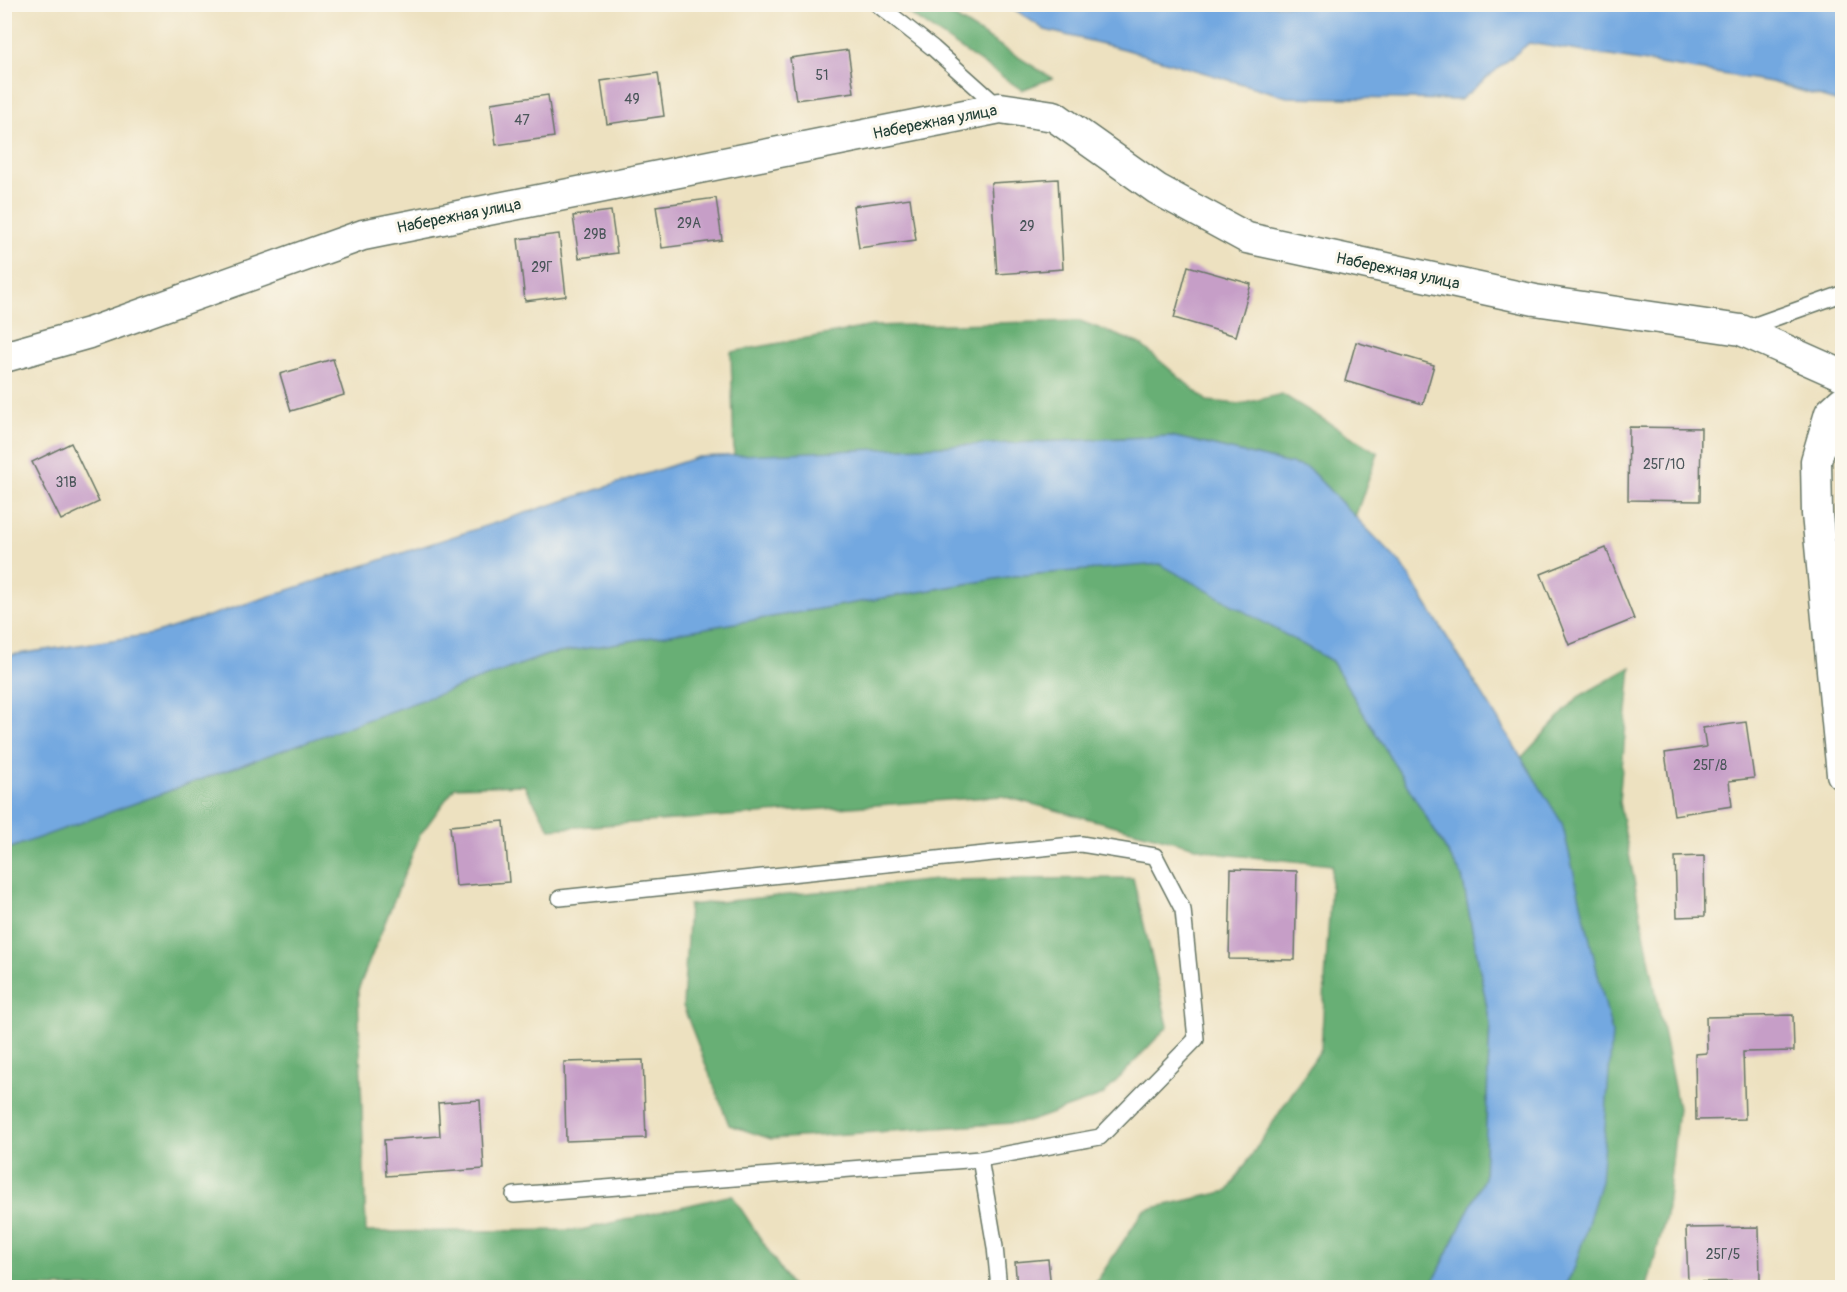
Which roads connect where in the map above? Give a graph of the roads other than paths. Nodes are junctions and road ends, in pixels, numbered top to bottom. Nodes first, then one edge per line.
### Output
1 (877, 4) edge
2 (1000, 108) junction
3 (1842, 294) edge
4 (1741, 330) junction
5 (4, 357) edge
6 (1842, 375) edge
7 (1842, 402) edge
8 (1842, 774) edge
9 (560, 898) dead end
10 (980, 1159) junction
11 (514, 1195) dead end
12 (999, 1287) edge

1 - 2 lane
2 - 4 street, Набережная улица
2 - 5 street, Набережная улица
3 - 4 lane
4 - 6 street, Набережная улица
7 - 8 street
9 - 10 lane
10 - 11 lane
10 - 12 lane

